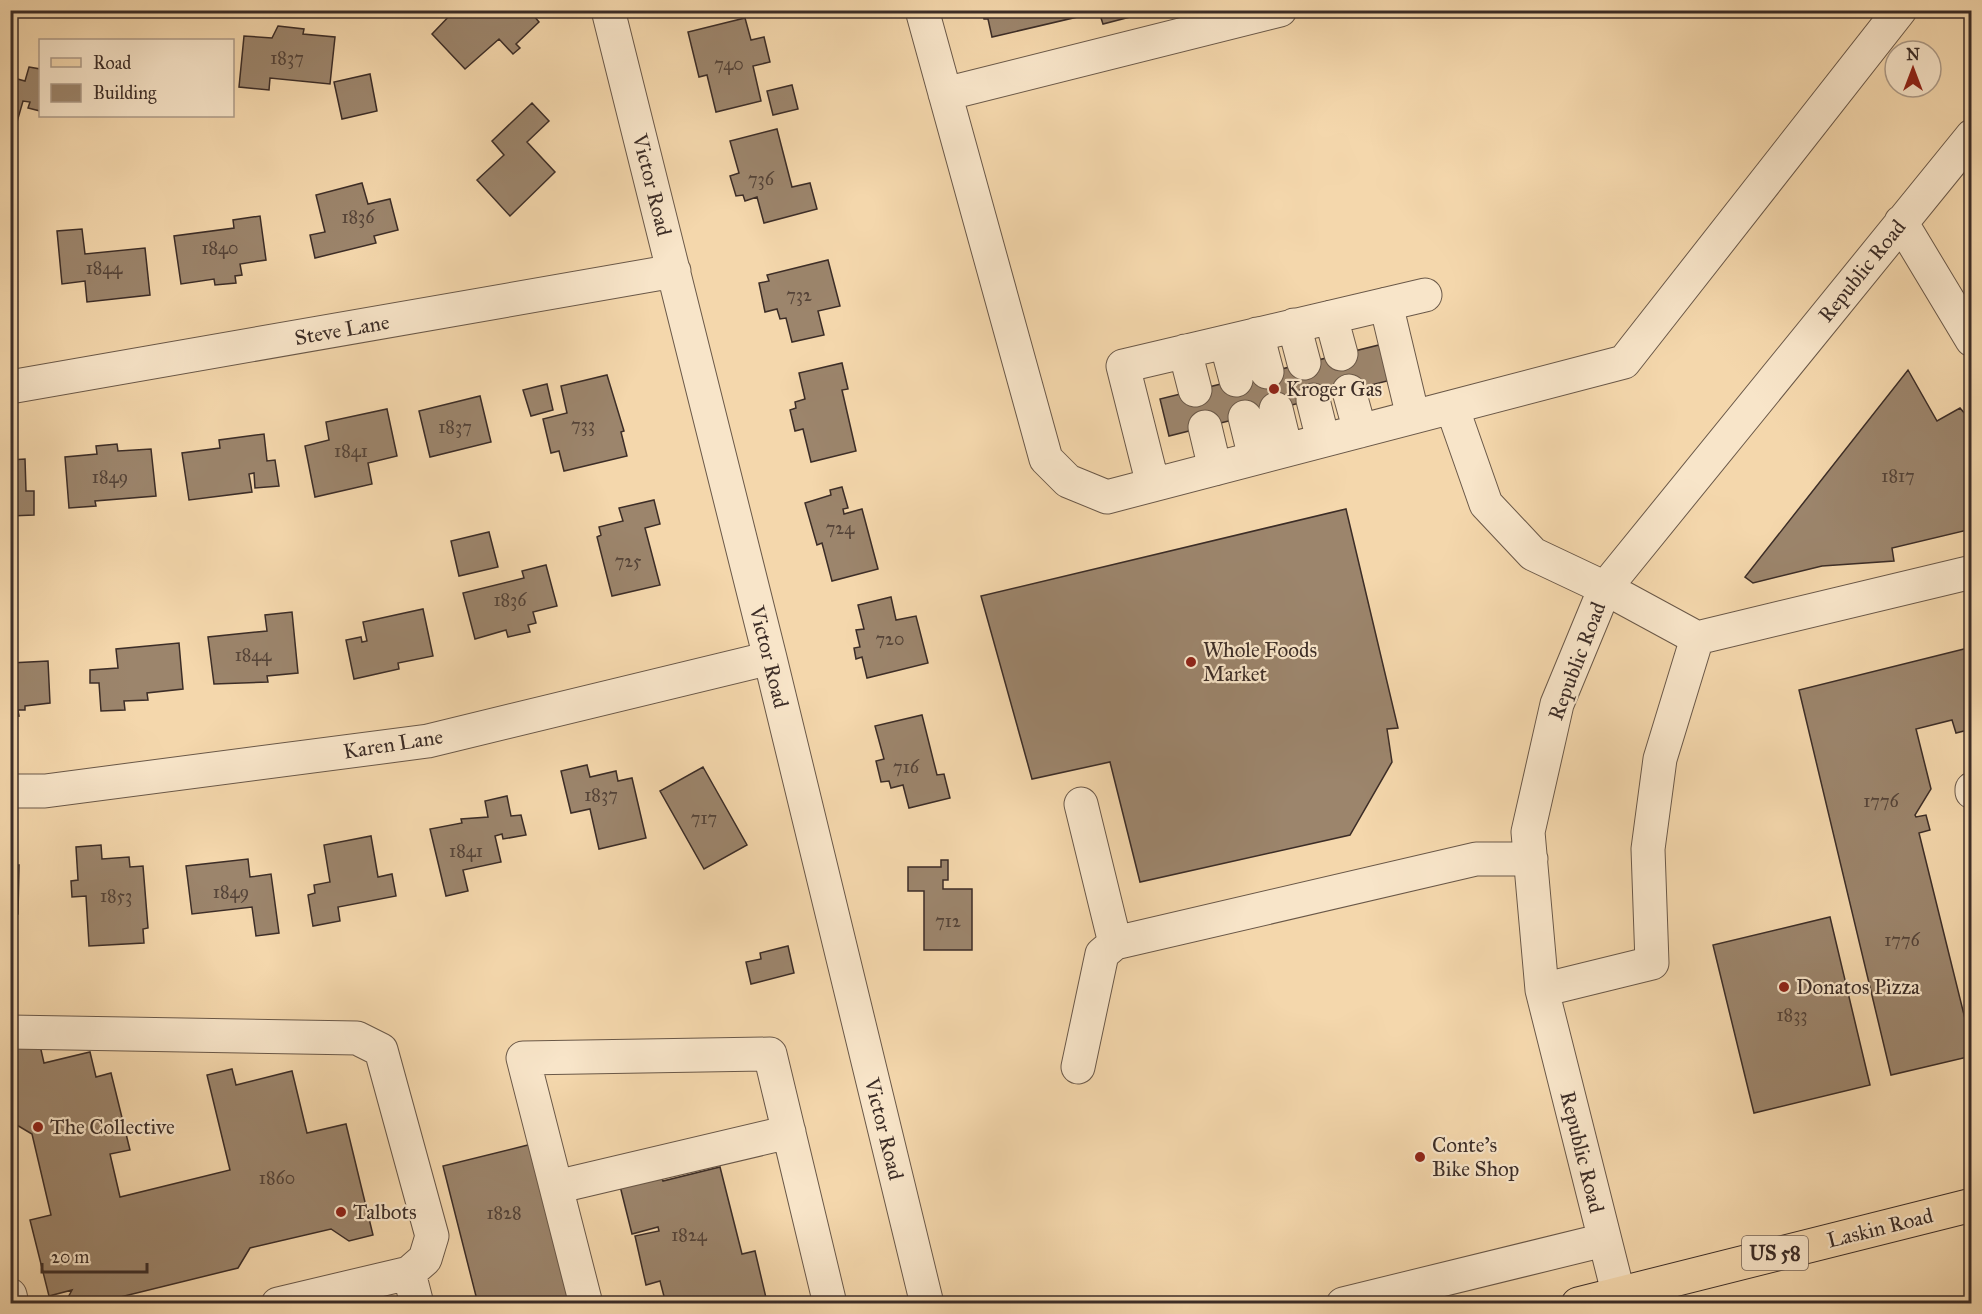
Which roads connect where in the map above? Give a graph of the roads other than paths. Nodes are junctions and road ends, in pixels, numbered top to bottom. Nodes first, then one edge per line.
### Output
1 (608, 10) edge
2 (922, 10) edge
3 (1280, 10) edge
4 (1900, 10) edge
5 (945, 94) junction
6 (1971, 136) edge
7 (1901, 222) junction
8 (674, 271) junction
9 (1425, 295) dead end
10 (1386, 304) junction
11 (1331, 317) junction
12 (1294, 325) junction
13 (1257, 334) junction
14 (1971, 340) edge
15 (1226, 342) junction
16 (1185, 351) junction
17 (1341, 354) dead end
18 (1304, 363) dead end
19 (1267, 372) dead end
20 (1236, 380) dead end
21 (10, 387) edge
22 (1195, 390) dead end
23 (1349, 391) dead end
24 (1312, 400) dead end
25 (1452, 407) junction
26 (1276, 409) dead end
27 (1245, 417) dead end
28 (1413, 417) junction
29 (1204, 427) dead end
30 (1360, 431) junction
31 (1323, 440) junction
32 (1286, 450) junction
33 (1254, 458) junction
34 (1215, 468) junction
35 (1153, 485) junction
36 (1971, 572) edge
37 (1605, 588) junction
38 (1697, 638) junction
39 (770, 658) junction
40 (10, 791) edge
41 (1082, 804) dead end
42 (1531, 859) junction
43 (1115, 943) junction
44 (1542, 990) junction
45 (10, 1032) edge
46 (1078, 1068) dead end
47 (789, 1132) junction
48 (556, 1187) junction
49 (1971, 1204) edge
50 (1604, 1240) junction
51 (413, 1288) edge
52 (10, 1295) edge
53 (1620, 1298) edge
54 (12, 1304) edge
55 (278, 1304) edge
56 (586, 1304) edge
57 (830, 1304) edge
58 (927, 1304) edge
59 (1343, 1304) edge
60 (1578, 1304) edge

1 - 8 street, Victor Road
2 - 5 street
3 - 5 street
4 - 25 street
5 - 35 street
6 - 7 street, Republic Road
7 - 14 street
7 - 37 street, Republic Road
8 - 21 street, Steve Lane
8 - 39 street, Victor Road
9 - 10 street
10 - 11 street
10 - 28 street
11 - 12 street
11 - 17 street
12 - 13 street
12 - 18 street
13 - 15 street
13 - 19 street
15 - 16 street
15 - 20 street
16 - 22 street
16 - 35 street
23 - 30 street
24 - 31 street
25 - 28 street
25 - 37 street
26 - 32 street
27 - 33 street
28 - 30 street
29 - 34 street
30 - 31 street
31 - 32 street
32 - 33 street
33 - 34 street
34 - 35 street
36 - 38 street
37 - 38 street
37 - 42 street, Republic Road
38 - 44 street
39 - 40 street, Karen Lane
39 - 58 street, Victor Road
41 - 43 street
42 - 43 street
42 - 44 street, Republic Road
43 - 46 street
44 - 50 street, Republic Road
45 - 51 street
47 - 48 street
47 - 48 street
47 - 57 street
48 - 56 street
49 - 53 main road, Laskin Road / US 58
50 - 53 street, Republic Road
50 - 59 street
51 - 55 street
52 - 54 street
53 - 60 main road, Laskin Road / US 58

